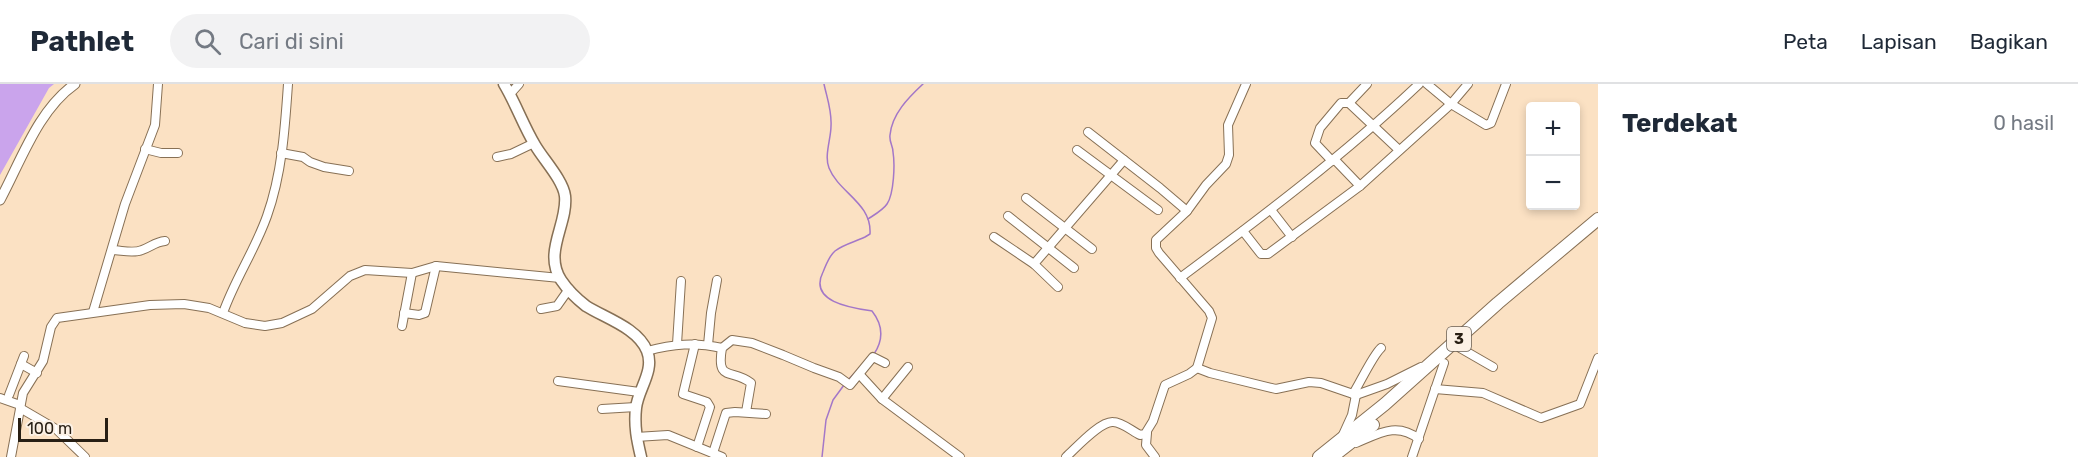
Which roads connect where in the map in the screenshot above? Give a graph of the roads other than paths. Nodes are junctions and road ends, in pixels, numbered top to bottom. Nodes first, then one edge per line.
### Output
1 (75, 84) edge
2 (158, 84) edge
3 (288, 84) edge
4 (519, 84) edge
5 (1246, 84) edge
6 (1366, 84) edge
7 (1419, 84) edge
8 (1427, 84) edge
9 (1468, 84) edge
10 (1506, 84) edge
11 (507, 89) edge
12 (1349, 103) junction
13 (1451, 104) junction
14 (1374, 127) junction
15 (1088, 132) dead end
16 (534, 143) junction
17 (145, 149) junction
18 (1077, 150) dead end
19 (1399, 150) junction
20 (178, 153) dead end
21 (281, 153) junction
22 (497, 157) dead end
23 (1125, 160) junction
24 (1333, 160) junction
25 (349, 171) dead end
26 (1111, 176) junction
27 (1360, 186) junction
28 (1026, 198) dead end
29 (0, 200) edge
30 (1158, 210) dead end
31 (1271, 210) junction
32 (1186, 211) junction
33 (1008, 216) dead end
34 (1598, 219) edge
35 (1064, 229) junction
36 (1598, 230) edge
37 (1243, 231) junction
38 (994, 237) dead end
39 (1292, 237) junction
40 (165, 241) dead end
41 (1049, 247) junction
42 (1092, 249) dead end
43 (112, 250) junction
44 (1034, 264) junction
45 (436, 266) junction
46 (1074, 268) dead end
47 (412, 273) junction
48 (560, 278) junction
49 (1180, 278) junction
50 (717, 280) dead end
51 (681, 281) dead end
52 (1058, 287) dead end
53 (569, 289) junction
54 (541, 309) dead end
55 (93, 312) junction
56 (223, 313) junction
57 (404, 313) junction
58 (402, 326) dead end
59 (677, 344) junction
60 (695, 344) junction
61 (708, 345) junction
62 (722, 348) junction
63 (1381, 348) dead end
64 (1460, 348) junction
65 (647, 351) junction
66 (1598, 358) edge
67 (1442, 359) junction
68 (885, 363) dead end
69 (909, 367) dead end
70 (1493, 367) dead end
71 (1197, 368) junction
72 (37, 373) junction
73 (860, 375) junction
74 (558, 381) dead end
75 (1435, 388) junction
76 (639, 392) junction
77 (23, 393) junction
78 (1355, 394) junction
79 (0, 398) edge
80 (882, 399) junction
81 (20, 406) junction
82 (636, 407) junction
83 (602, 409) dead end
84 (746, 412) junction
85 (765, 414) dead end
86 (1147, 433) junction
87 (636, 437) junction
88 (1419, 439) junction
89 (1342, 444) junction
90 (697, 447) junction
91 (713, 453) junction
92 (11, 457) edge
93 (85, 457) edge
94 (641, 457) edge
95 (722, 457) edge
96 (960, 457) edge
97 (1066, 457) edge
98 (1155, 457) edge
99 (1319, 457) edge
100 (1332, 457) edge
101 (1412, 457) edge

1 - 29 street
2 - 17 street
3 - 21 street
4 - 11 street
5 - 32 street
6 - 12 street
7 - 14 street
8 - 13 street
9 - 13 street
10 - 13 street
11 - 16 main road
12 - 14 street
12 - 24 street
13 - 19 street
14 - 19 street
14 - 24 street
15 - 23 street
16 - 22 street
16 - 48 main road
17 - 20 street
17 - 43 street
18 - 26 street
19 - 27 street
21 - 25 street
21 - 56 street
23 - 26 street
23 - 32 street
24 - 27 street
24 - 31 street
26 - 30 street
26 - 35 street
27 - 39 street
28 - 35 street
31 - 37 street
31 - 39 street
32 - 49 street
33 - 41 street
34 - 67 main road, 3
35 - 41 street
35 - 42 street
36 - 64 main road, 3
37 - 39 street
37 - 49 street
38 - 44 street
40 - 43 street
41 - 44 street
41 - 46 street
43 - 55 street
44 - 52 street
45 - 47 street
45 - 48 street
45 - 57 street
47 - 56 street
47 - 57 street
48 - 53 main road
49 - 71 street
50 - 61 street
51 - 59 street
53 - 54 street
53 - 65 main road
55 - 56 street
55 - 72 street
57 - 58 street
59 - 60 street
59 - 65 street
60 - 61 street
60 - 90 street
61 - 62 street
62 - 73 street
62 - 84 street
63 - 78 street
64 - 67 main road, 3
64 - 70 street
65 - 76 main road
66 - 75 street
67 - 75 street
67 - 78 street
67 - 89 main road, 3
68 - 73 street
69 - 80 street
71 - 78 street
71 - 86 street
72 - 77 street
72 - 77 street
73 - 80 street
74 - 76 street
75 - 88 street
76 - 82 main road
77 - 81 street
78 - 89 street
79 - 81 street
80 - 96 street
81 - 92 street
81 - 93 street
82 - 83 street
82 - 87 main road
84 - 85 street
84 - 91 street
86 - 97 street
86 - 98 street
87 - 90 street
87 - 94 main road
88 - 89 street
88 - 101 street
89 - 99 main road, 3
89 - 100 main road, 3
90 - 91 street
91 - 95 street

